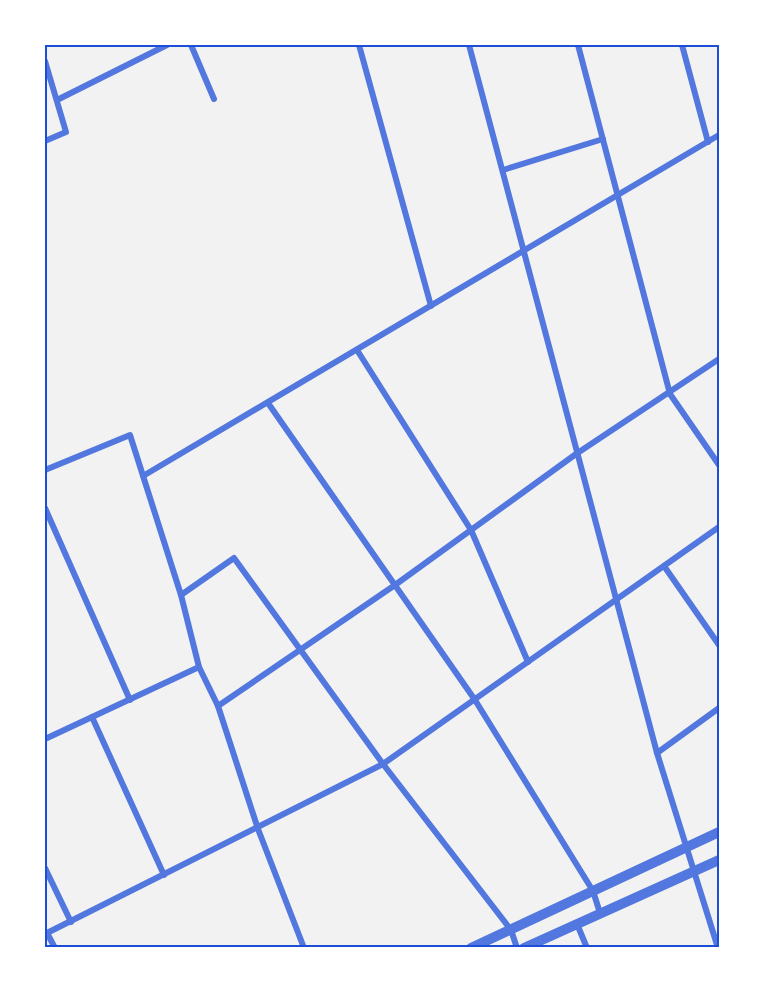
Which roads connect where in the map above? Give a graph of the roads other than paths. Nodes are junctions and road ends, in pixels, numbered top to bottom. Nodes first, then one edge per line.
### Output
1 (167, 45) edge
2 (190, 45) edge
3 (359, 45) edge
4 (469, 45) edge
5 (578, 45) edge
6 (682, 45) edge
7 (45, 61) edge
8 (214, 99) dead end
9 (57, 100) junction
10 (719, 135) edge
11 (603, 139) junction
12 (45, 141) edge
13 (708, 142) junction
14 (502, 170) junction
15 (618, 196) junction
16 (524, 251) junction
17 (431, 306) junction
18 (357, 350) junction
19 (719, 358) edge
20 (670, 393) junction
21 (268, 403) junction
22 (576, 454) junction
23 (719, 465) edge
24 (45, 470) edge
25 (143, 476) junction
26 (45, 508) edge
27 (719, 527) edge
28 (471, 530) junction
29 (664, 566) junction
30 (395, 585) junction
31 (181, 596) junction
32 (617, 599) junction
33 (719, 645) edge
34 (300, 651) junction
35 (528, 662) junction
36 (199, 667) junction
37 (130, 700) junction
38 (475, 700) junction
39 (219, 706) junction
40 (719, 708) edge
41 (92, 717) junction
42 (45, 739) edge
43 (657, 753) junction
44 (383, 764) junction
45 (258, 829) junction
46 (719, 832) edge
47 (688, 846) junction
48 (719, 860) edge
49 (45, 867) edge
50 (693, 873) junction
51 (164, 875) junction
52 (592, 891) junction
53 (600, 913) junction
54 (71, 922) junction
55 (577, 924) junction
56 (511, 930) junction
57 (46, 934) edge
58 (55, 948) edge
59 (304, 948) edge
60 (471, 948) edge
61 (517, 948) edge
62 (524, 948) edge
63 (587, 948) edge
64 (718, 948) edge

1 - 9 street
2 - 8 street
3 - 17 street
4 - 14 street
5 - 11 street
6 - 13 street
7 - 9 street
9 - 12 street
10 - 13 street
11 - 14 street
11 - 15 street
13 - 15 street
14 - 16 street
15 - 16 street
15 - 20 street
16 - 17 street
16 - 22 street
17 - 18 street
18 - 21 street
18 - 28 street
19 - 20 street
20 - 22 street
20 - 23 street
21 - 25 street
21 - 30 street
22 - 28 street
22 - 32 street
24 - 25 street
25 - 31 street
26 - 37 street
27 - 29 street
28 - 30 street
28 - 35 street
29 - 32 street
29 - 33 street
30 - 34 street
30 - 38 street
31 - 34 street
31 - 36 street
32 - 35 street
32 - 43 street
34 - 39 street
34 - 44 street
35 - 38 street
36 - 37 street
36 - 39 street
37 - 41 street
38 - 44 street
38 - 52 street
39 - 45 street
40 - 43 street
41 - 42 street
41 - 51 street
43 - 47 street
44 - 45 street
44 - 56 street
45 - 51 street
45 - 59 street
46 - 47 street
47 - 50 street
47 - 52 street
48 - 50 street
49 - 54 street
50 - 53 street
50 - 64 street
51 - 54 street
52 - 53 street
52 - 56 street
53 - 55 street
54 - 57 street
55 - 62 street
55 - 63 street
56 - 60 street
56 - 61 street
57 - 58 street

